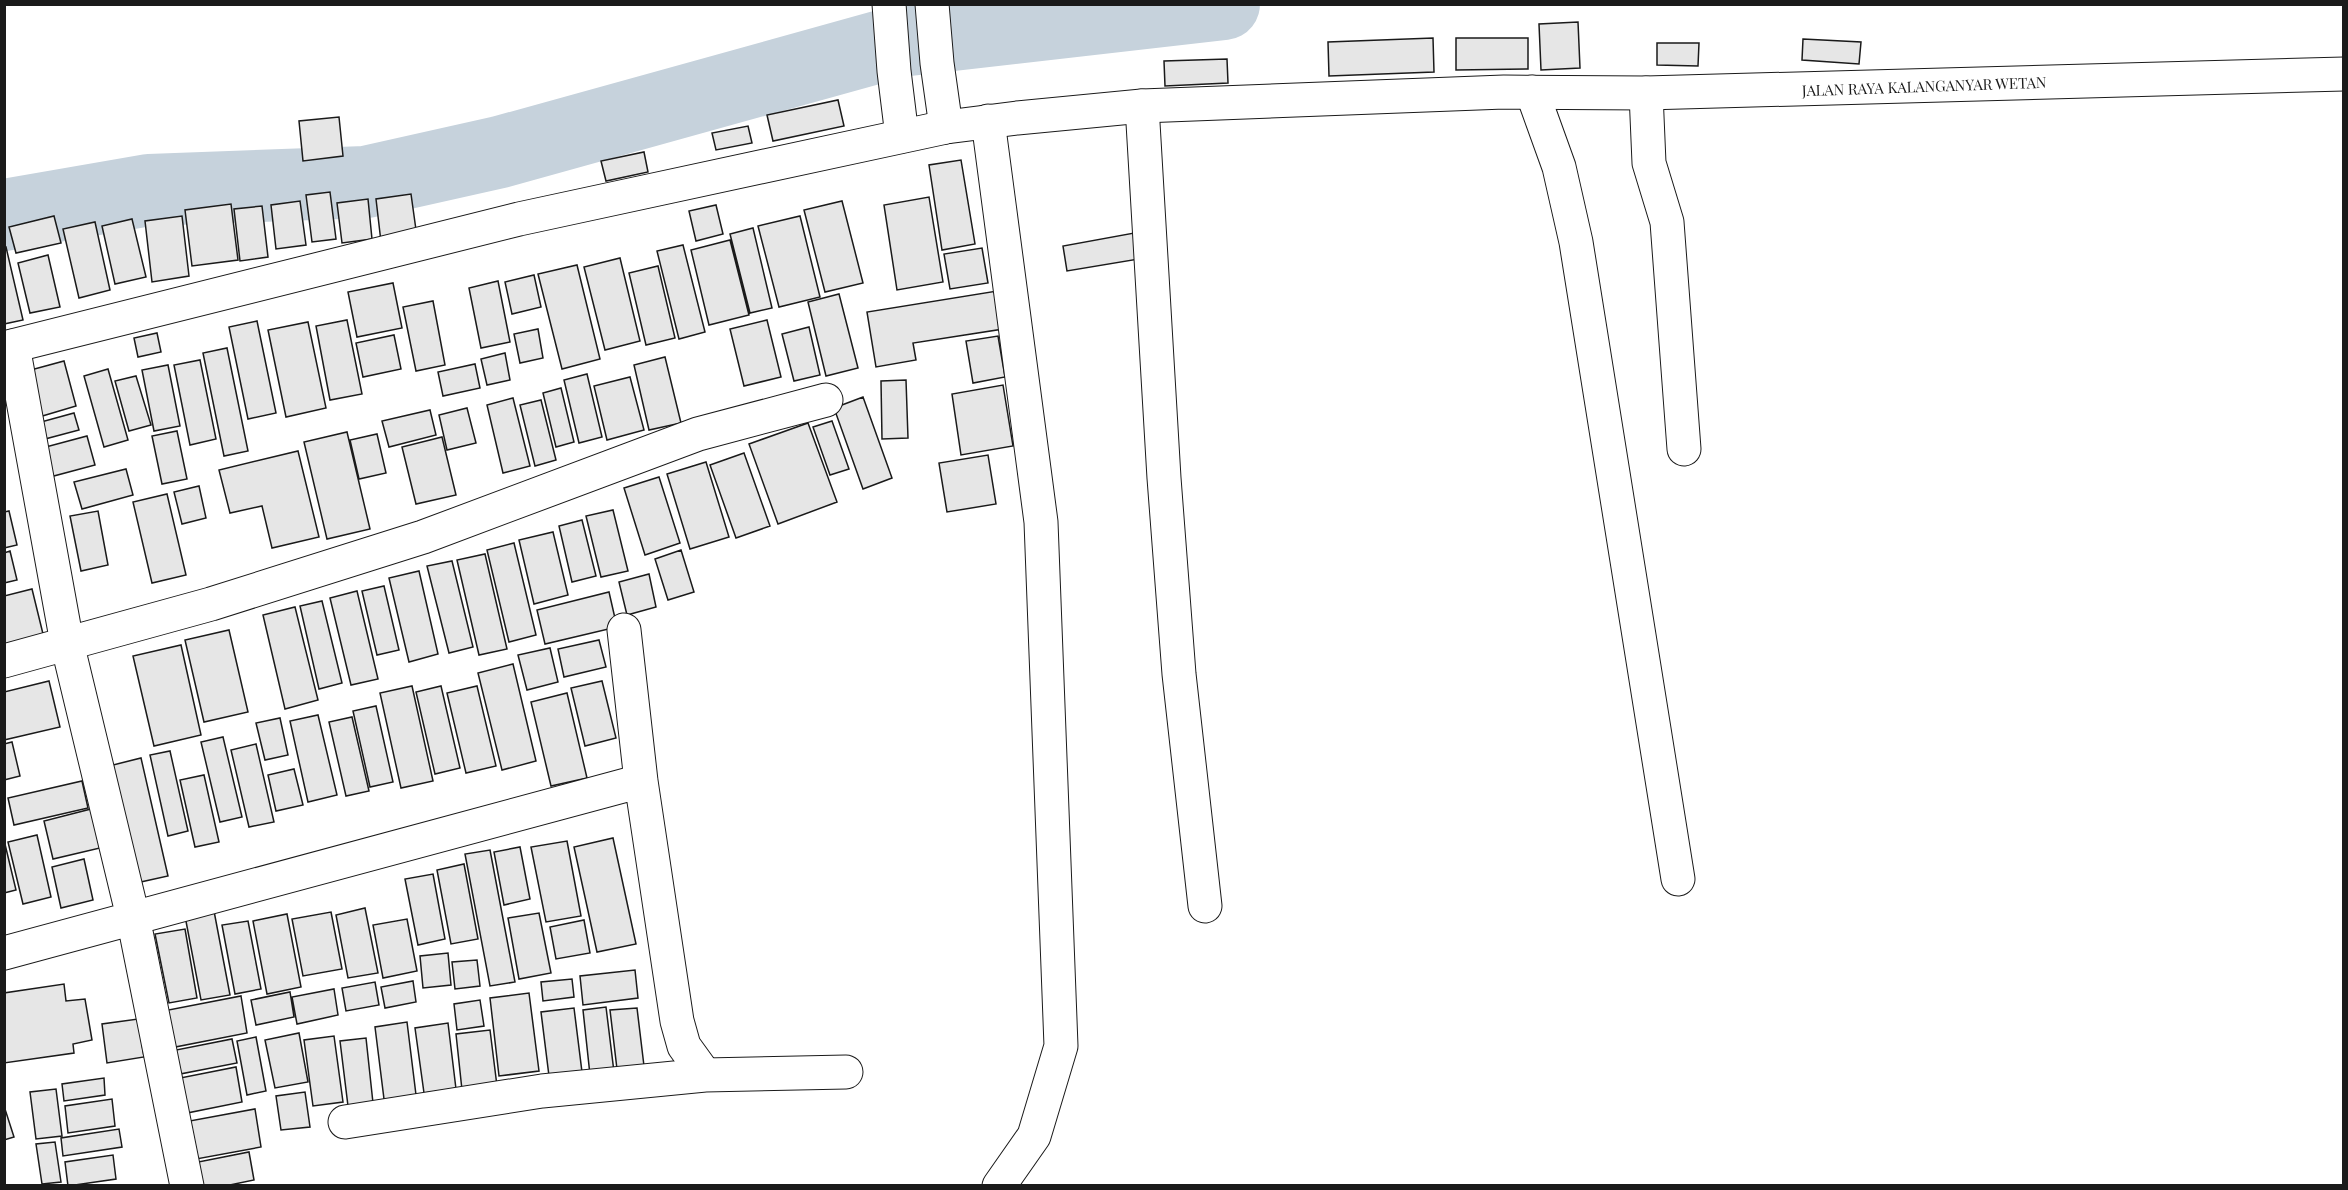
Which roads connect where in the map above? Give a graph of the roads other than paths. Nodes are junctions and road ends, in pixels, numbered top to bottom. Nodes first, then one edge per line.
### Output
1 (889, 4) edge
2 (932, 4) edge
3 (2343, 74) edge
4 (1518, 92) junction
5 (1647, 93) junction
6 (1142, 106) junction
7 (1002, 119) junction
8 (946, 127) junction
9 (902, 136) junction
10 (9, 347) edge
11 (826, 400) dead end
12 (1684, 449) dead end
13 (624, 630) dead end
14 (67, 643) junction
15 (4, 661) edge
16 (641, 781) junction
17 (1678, 879) dead end
18 (1205, 906) dead end
19 (133, 917) junction
20 (4, 953) edge
21 (846, 1072) dead end
22 (705, 1076) junction
23 (345, 1122) dead end
24 (187, 1185) edge
25 (999, 1185) edge

1 - 9 street
2 - 8 street
3 - 5 street, JALAN RAYA KALANGANYAR WETAN
4 - 5 street, JALAN RAYA KALANGANYAR WETAN
4 - 6 street, JALAN RAYA KALANGANYAR WETAN
4 - 17 street
5 - 12 street
6 - 7 street, JALAN RAYA KALANGANYAR WETAN
6 - 18 street
7 - 8 street, JALAN RAYA KALANGANYAR WETAN
7 - 25 street
8 - 9 street, JALAN RAYA KALANGANYAR WETAN
9 - 10 street, JALAN RAYA KALANGANYAR WETAN
10 - 14 street
11 - 14 street
13 - 16 street
14 - 15 street
14 - 19 street
16 - 19 street
16 - 22 street
19 - 20 street
19 - 24 street
21 - 22 street
22 - 23 street

